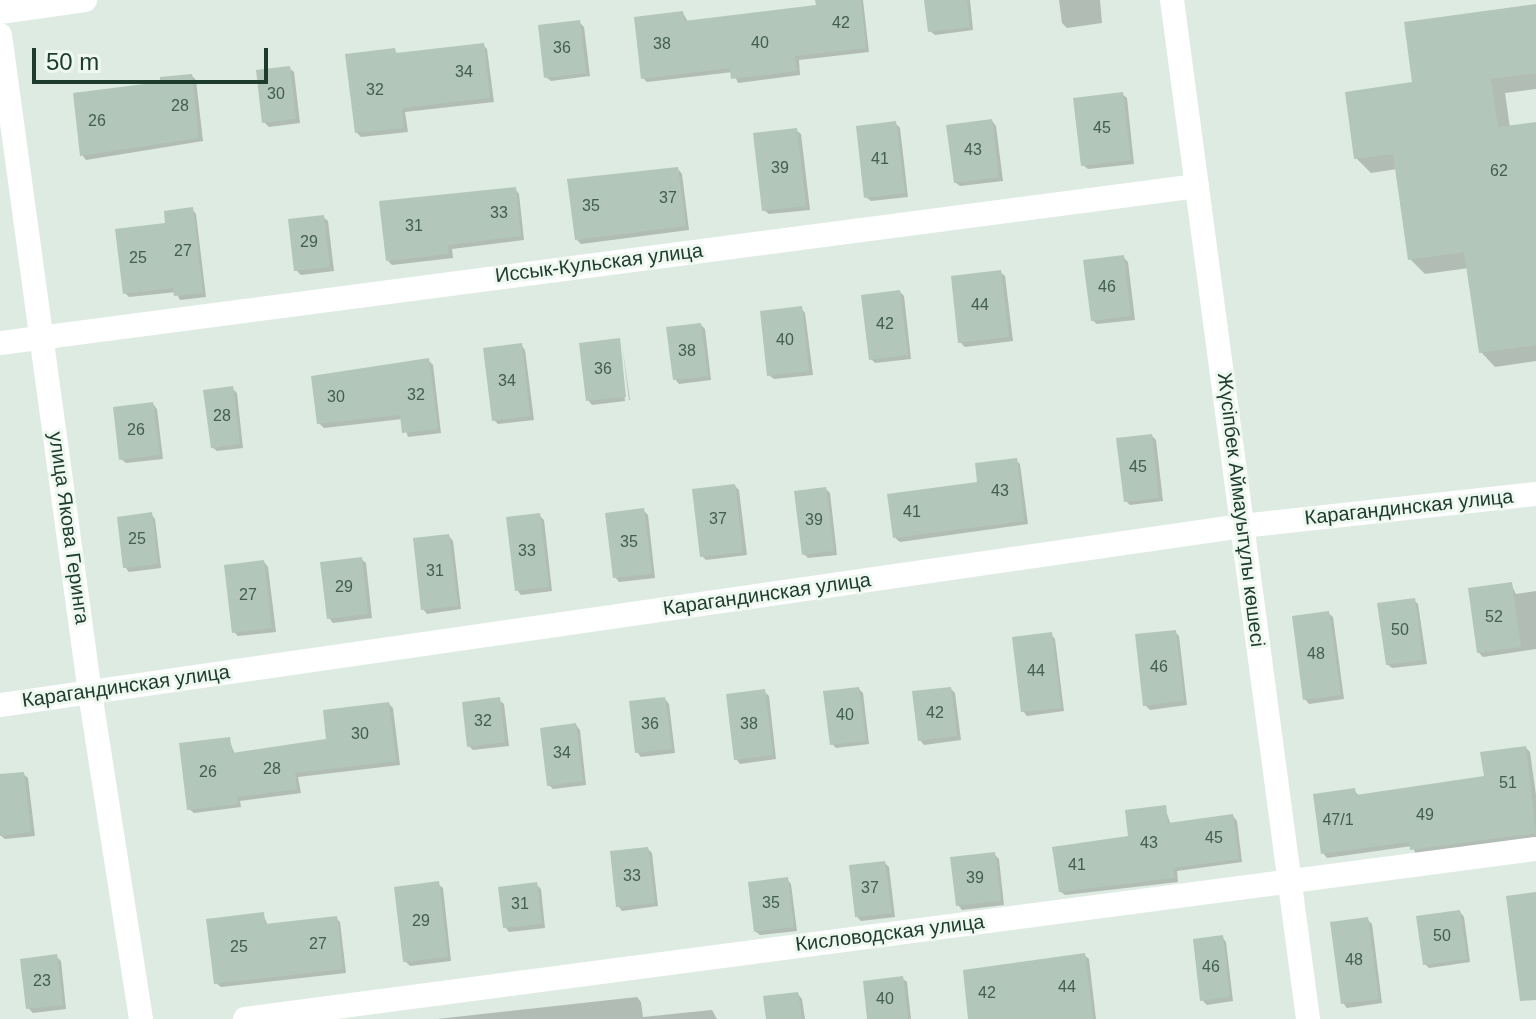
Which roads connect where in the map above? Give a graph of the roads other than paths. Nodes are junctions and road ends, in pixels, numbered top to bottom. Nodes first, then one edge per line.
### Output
1 (85, 0) edge
2 (1172, 0) edge
3 (0, 12) edge
4 (0, 35) edge
5 (1197, 186) junction
6 (42, 337) junction
7 (0, 343) edge
8 (1536, 494) edge
9 (1242, 526) junction
10 (90, 693) junction
11 (0, 705) edge
12 (1536, 849) edge
13 (1288, 882) junction
14 (141, 1019) edge
15 (245, 1019) edge
16 (1308, 1019) edge

1 - 3 street
2 - 5 street, Жүсіпбек Аймауытұлы көшесі
4 - 6 street, улица Якова Геринга
5 - 6 street, Иссык-Кульская улица
5 - 9 street, Жүсіпбек Аймауытұлы көшесі
6 - 7 street, Иссык-Кульская улица
6 - 10 street, улица Якова Геринга
8 - 9 street, Карагандинская улица
9 - 10 street, Карагандинская улица
9 - 13 street, Жүсіпбек Аймауытұлы көшесі
10 - 11 street, Карагандинская улица
10 - 14 street, улица Якова Геринга
12 - 13 street, Кисловодская улица
13 - 15 street, Кисловодская улица
13 - 16 street, Жүсіпбек Аймауытұлы көшесі

